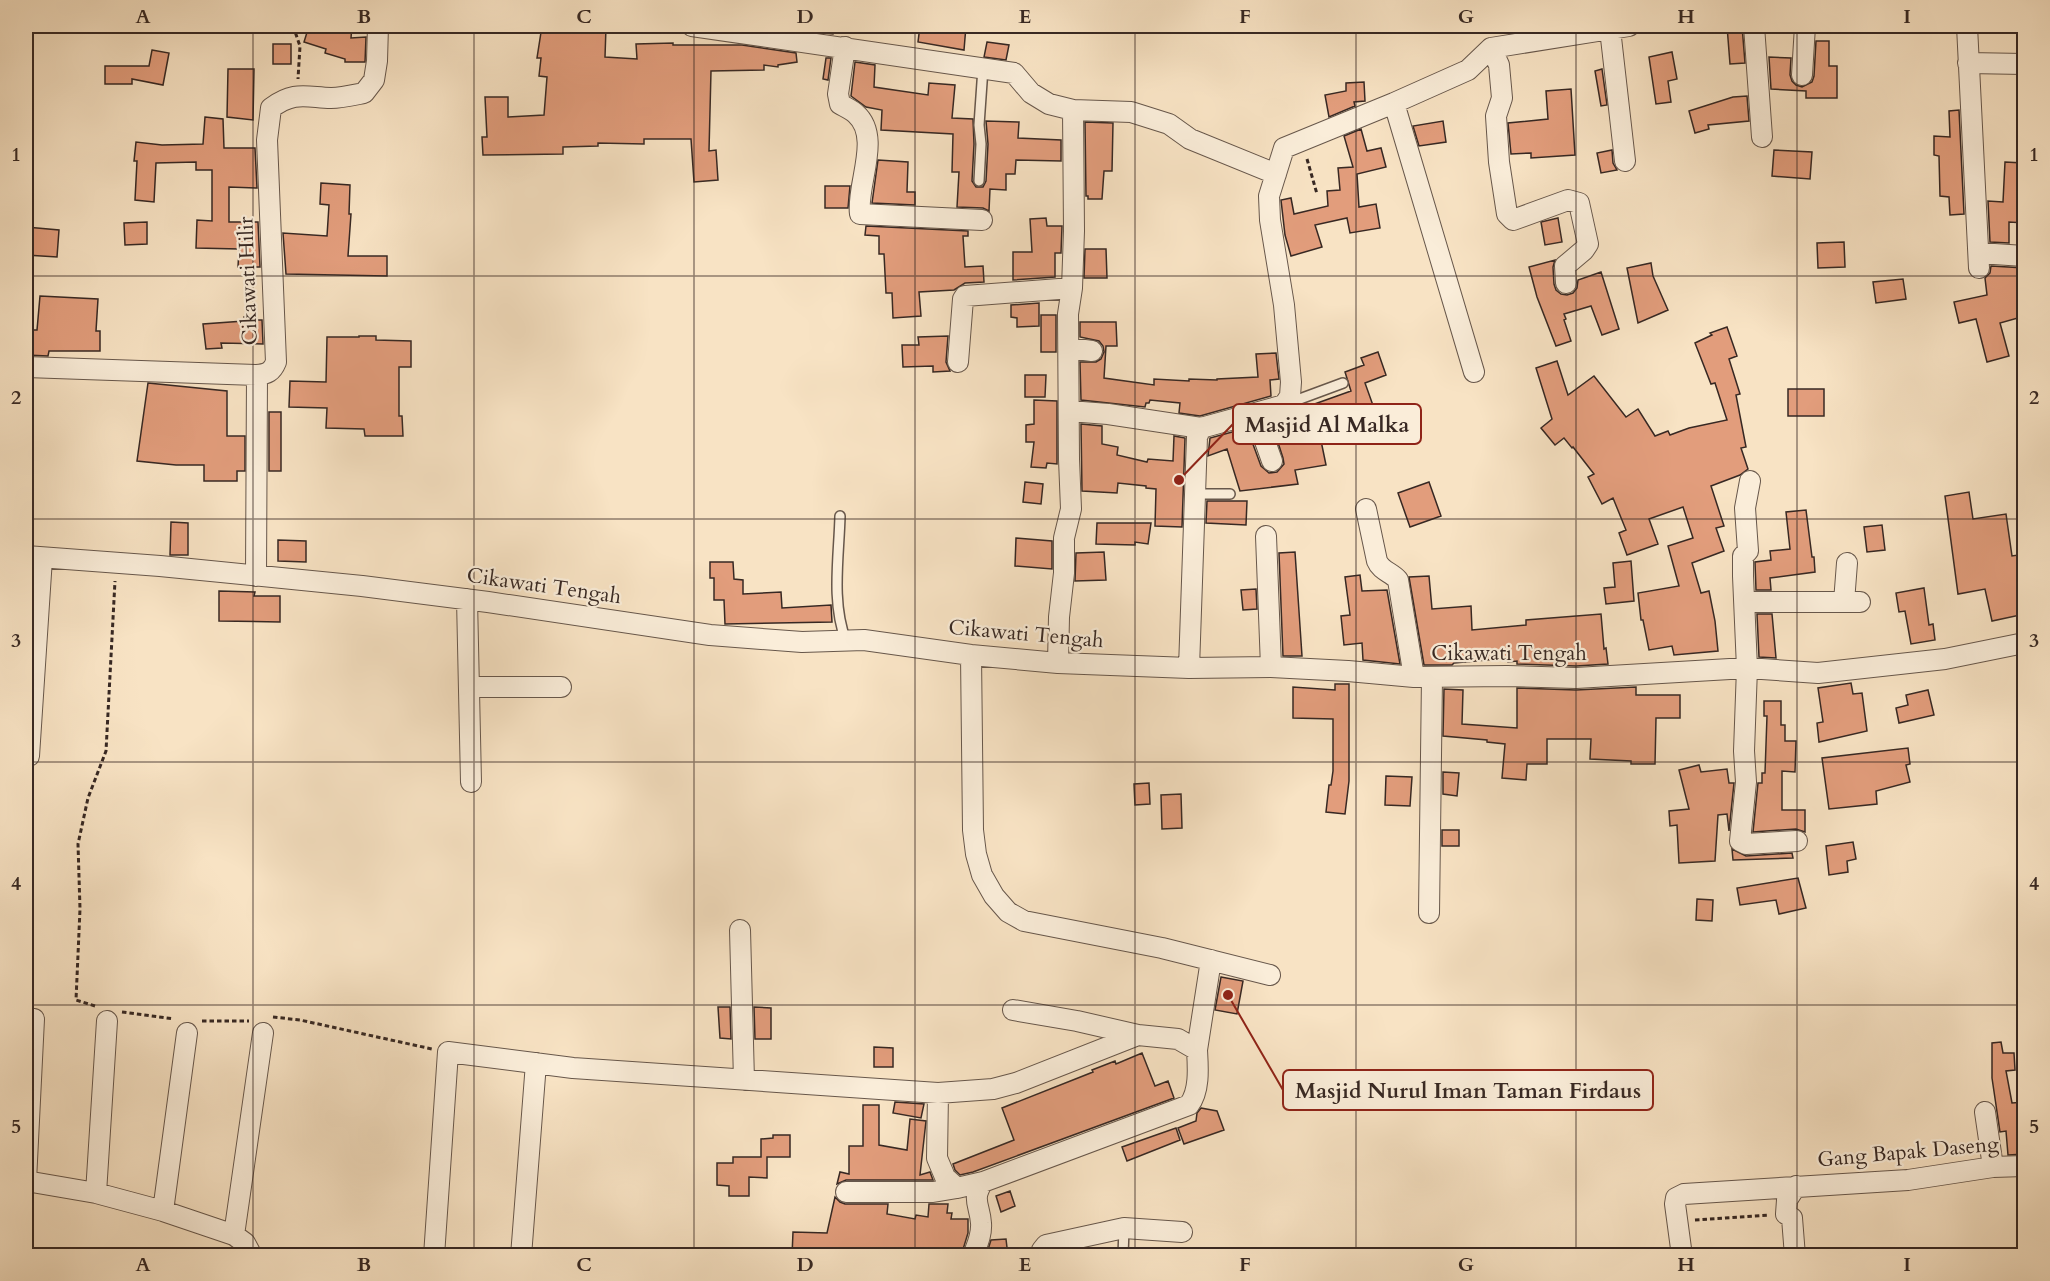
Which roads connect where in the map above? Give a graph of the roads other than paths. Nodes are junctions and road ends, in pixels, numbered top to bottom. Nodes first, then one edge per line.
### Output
1 (378, 26) edge
2 (692, 26) edge
3 (1754, 26) edge
4 (1805, 26) edge
5 (1967, 26) edge
6 (1619, 27) edge
7 (845, 47) junction
8 (1491, 48) junction
9 (1968, 63) junction
10 (2025, 64) edge
11 (983, 68) junction
12 (1803, 75) dead end
13 (1394, 103) junction
14 (1073, 110) junction
15 (1762, 137) dead end
16 (1625, 161) dead end
17 (1276, 174) junction
18 (979, 182) dead end
19 (981, 220) dead end
20 (2025, 256) edge
21 (1566, 283) dead end
22 (1072, 288) junction
23 (1069, 348) junction
24 (1092, 351) dead end
25 (958, 362) dead end
26 (26, 367) edge
27 (1473, 372) dead end
28 (257, 375) junction
29 (1343, 383) dead end
30 (1284, 405) junction
31 (1069, 411) junction
32 (1255, 413) junction
33 (1201, 428) junction
34 (1272, 461) dead end
35 (1750, 482) dead end
36 (1195, 494) junction
37 (1230, 494) dead end
38 (1366, 509) dead end
39 (840, 516) dead end
40 (1266, 536) dead end
41 (34, 557) edge
42 (1847, 563) dead end
43 (256, 576) junction
44 (467, 599) junction
45 (1745, 602) junction
46 (846, 641) junction
47 (2025, 643) edge
48 (971, 655) junction
49 (1058, 663) junction
50 (1271, 667) junction
51 (1189, 668) junction
52 (1747, 668) junction
53 (1423, 677) junction
54 (469, 687) junction
55 (561, 687) dead end
56 (29, 756) dead end
57 (471, 782) dead end
58 (1797, 841) dead end
59 (1429, 914) dead end
60 (741, 930) dead end
61 (1212, 960) junction
62 (1270, 975) dead end
63 (1012, 1011) dead end
64 (109, 1014) road end
65 (34, 1019) dead end
66 (189, 1025) road end
67 (260, 1025) road end
68 (1138, 1035) junction
69 (1197, 1050) junction
70 (536, 1063) junction
71 (744, 1080) junction
72 (938, 1093) junction
73 (1985, 1112) dead end
74 (2025, 1166) edge
75 (1993, 1167) junction
76 (26, 1181) edge
77 (983, 1182) junction
78 (1796, 1186) junction
79 (957, 1188) junction
80 (846, 1192) dead end
81 (96, 1193) junction
82 (163, 1211) junction
83 (1124, 1228) junction
84 (1182, 1232) dead end
85 (234, 1235) junction
86 (252, 1256) edge
87 (434, 1256) edge
88 (521, 1256) edge
89 (973, 1256) edge
90 (1041, 1256) edge
91 (1123, 1256) edge
92 (1682, 1256) edge
93 (1795, 1256) edge

1 - 28 street, Cikawati Hilir
2 - 7 street
3 - 15 street
4 - 12 street
5 - 9 street
6 - 8 street
6 - 16 street
7 - 11 street
7 - 19 street
8 - 13 street
8 - 21 street
9 - 10 street
9 - 20 street
11 - 14 street
11 - 18 lane
13 - 17 street
13 - 27 street
14 - 17 street
14 - 22 street
17 - 30 street
22 - 23 street
22 - 25 street
23 - 24 street
23 - 31 street
26 - 28 street, Cikawati Hilir
28 - 43 street
29 - 30 lane
30 - 32 street
31 - 33 street
31 - 49 street
32 - 33 street
32 - 34 street
33 - 36 street
35 - 45 street
36 - 37 lane
36 - 51 street
38 - 53 street
39 - 46 lane
40 - 50 street
41 - 43 street, Cikawati Tengah
41 - 56 street
42 - 45 street
43 - 44 street, Cikawati Tengah
44 - 46 street, Cikawati Tengah
44 - 54 street
45 - 52 street
46 - 48 street, Cikawati Tengah
47 - 52 street, Cikawati Tengah
48 - 49 street, Cikawati Tengah
48 - 61 street
49 - 51 street, Cikawati Tengah
50 - 51 street, Cikawati Tengah
50 - 53 street, Cikawati Tengah
52 - 53 street, Cikawati Tengah
52 - 58 street
53 - 59 street
54 - 55 street
54 - 57 street
60 - 71 street
61 - 62 street
61 - 69 street
63 - 68 street
64 - 81 street
65 - 76 street
66 - 82 street
67 - 85 street
68 - 69 street
68 - 72 street
69 - 77 street
70 - 71 street
70 - 87 street
70 - 88 street
71 - 72 street
72 - 79 street
73 - 75 street
74 - 75 street, Gang Bapak Daseng
75 - 78 street, Gang Bapak Daseng
76 - 81 street
77 - 79 street
77 - 89 street
78 - 92 street, Gang Bapak Daseng
78 - 93 street
79 - 80 street
81 - 82 street
82 - 85 street
83 - 84 street
83 - 90 street
83 - 91 lane
85 - 86 street

